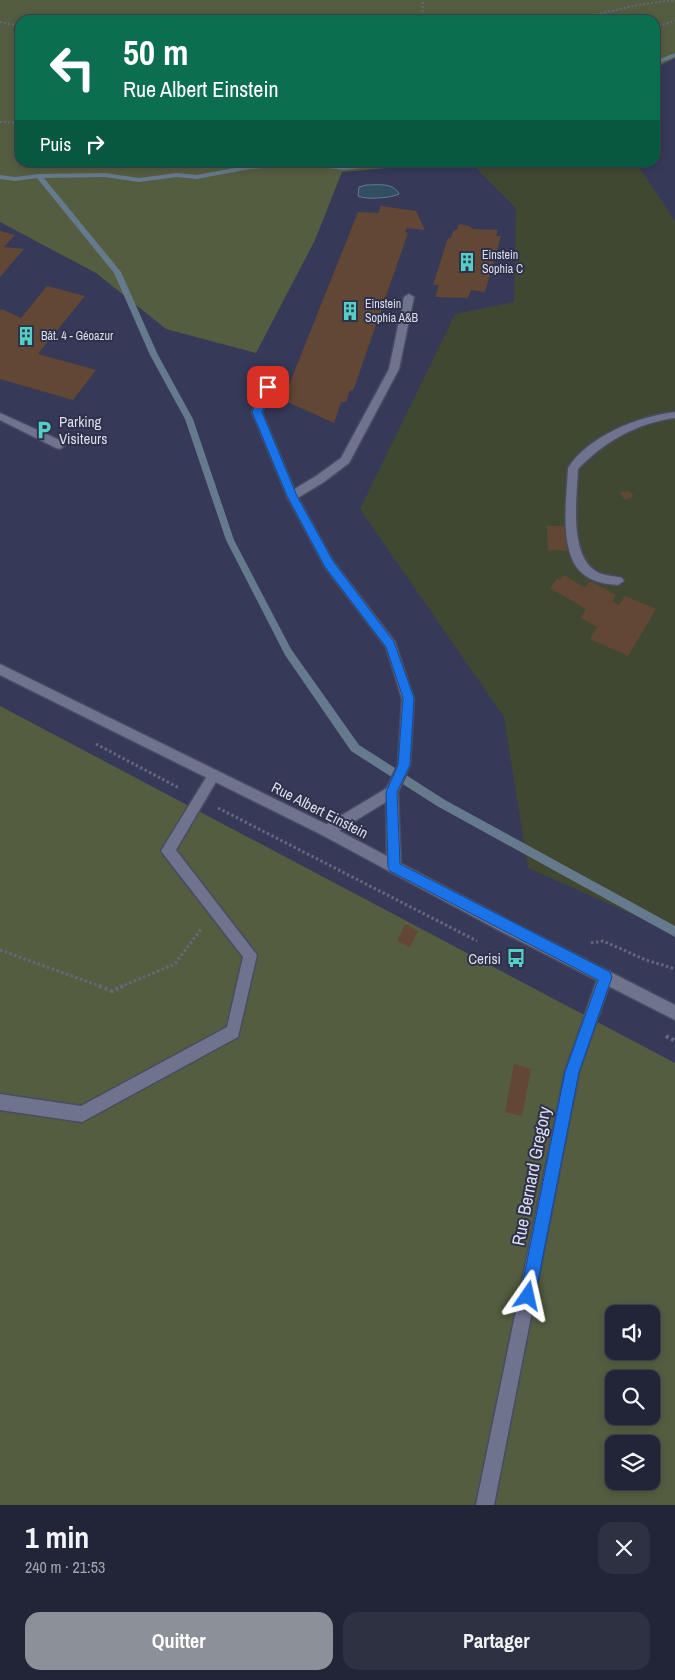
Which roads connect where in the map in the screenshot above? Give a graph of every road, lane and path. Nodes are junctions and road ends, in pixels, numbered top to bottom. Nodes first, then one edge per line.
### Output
1 (423, 0) edge
2 (675, 0) edge
3 (422, 15) edge
4 (594, 15) edge
5 (675, 21) edge
6 (0, 22) edge
7 (15, 25) edge
8 (660, 26) edge
9 (0, 122) edge
10 (15, 123) edge
11 (409, 297) dead end
12 (273, 374) dead end
13 (675, 415) edge
14 (0, 416) edge
15 (60, 445) dead end
16 (292, 496) junction
17 (618, 581) dead end
18 (0, 669) edge
19 (89, 740) dead end
20 (214, 775) junction
21 (392, 792) junction
22 (199, 798) junction
23 (327, 831) junction
24 (394, 867) junction
25 (215, 910) junction
26 (482, 943) dead end
27 (588, 943) dead end
28 (0, 950) edge
29 (675, 969) edge
30 (605, 977) junction
31 (675, 1013) edge
32 (658, 1032) dead end
33 (675, 1041) edge
34 (0, 1102) edge
35 (485, 1505) edge

1 - 3 path
2 - 4 path
5 - 8 path
6 - 7 path
9 - 10 path
11 - 16 street
12 - 16 street
13 - 17 street
14 - 15 street
16 - 21 street
18 - 20 street, Rue Albert Einstein
19 - 22 path
20 - 22 street
20 - 23 street, Rue Albert Einstein
21 - 23 street
21 - 24 street
22 - 25 street
22 - 26 path
23 - 24 street, Rue Albert Einstein
24 - 30 street, Rue Albert Einstein
25 - 28 path
25 - 34 street
27 - 29 path
30 - 31 street, Rue Albert Einstein
30 - 35 street, Rue Bernard Gregory
32 - 33 path

